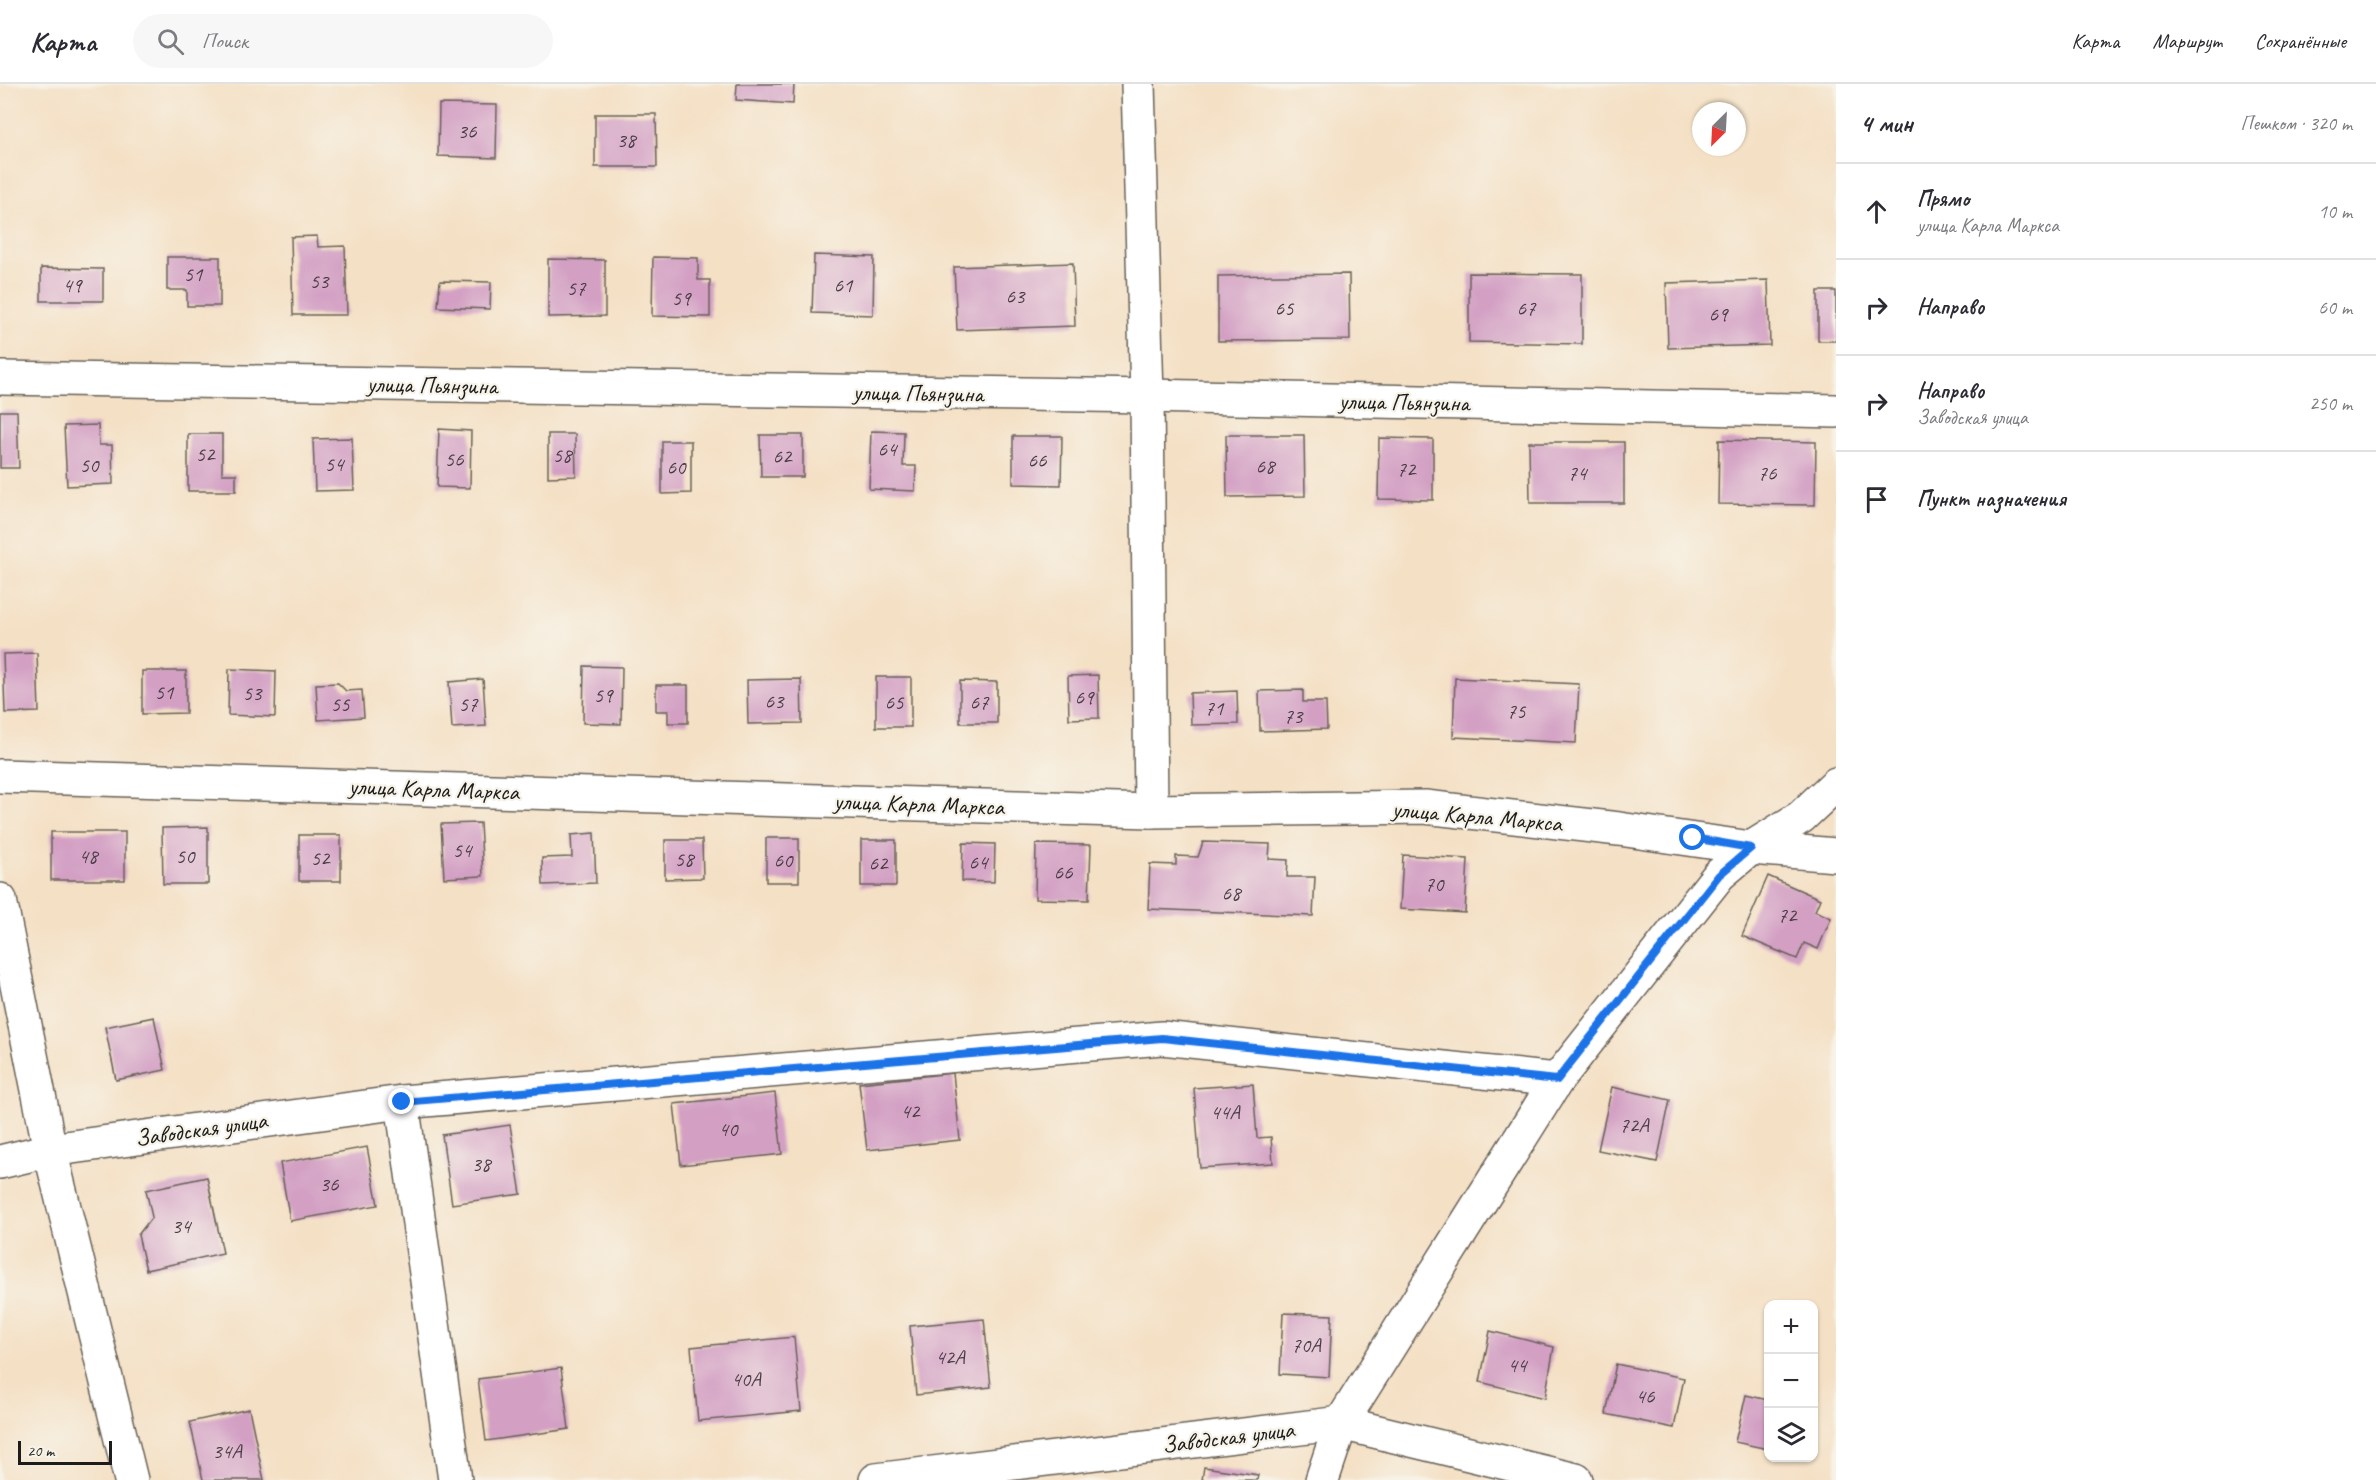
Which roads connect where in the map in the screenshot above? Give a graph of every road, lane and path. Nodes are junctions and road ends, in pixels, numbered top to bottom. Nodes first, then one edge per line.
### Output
1 (1138, 84) edge
2 (0, 378) edge
3 (1147, 396) junction
4 (1836, 411) edge
5 (0, 776) edge
6 (1836, 784) edge
7 (1151, 811) junction
8 (1751, 848) junction
9 (1836, 855) edge
10 (0, 900) edge
11 (1557, 1080) junction
12 (402, 1102) junction
13 (50, 1150) junction
14 (0, 1162) edge
15 (1341, 1423) junction
16 (131, 1480) edge
17 (455, 1480) edge
18 (876, 1480) edge
19 (1322, 1480) edge
20 (1576, 1480) edge

1 - 3 street
2 - 3 street, улица Пьянзина
3 - 4 street, улица Пьянзина
3 - 7 street
5 - 7 street, улица Карла Маркса
6 - 8 street
7 - 8 street, улица Карла Маркса
8 - 9 street, улица Карла Маркса
8 - 11 street
10 - 13 street
11 - 12 street, Заводская улица
11 - 15 street
12 - 13 street, Заводская улица
12 - 17 street
13 - 14 street, Заводская улица
13 - 16 street
15 - 18 street, Заводская улица
15 - 19 street
15 - 20 street, Заводская улица

